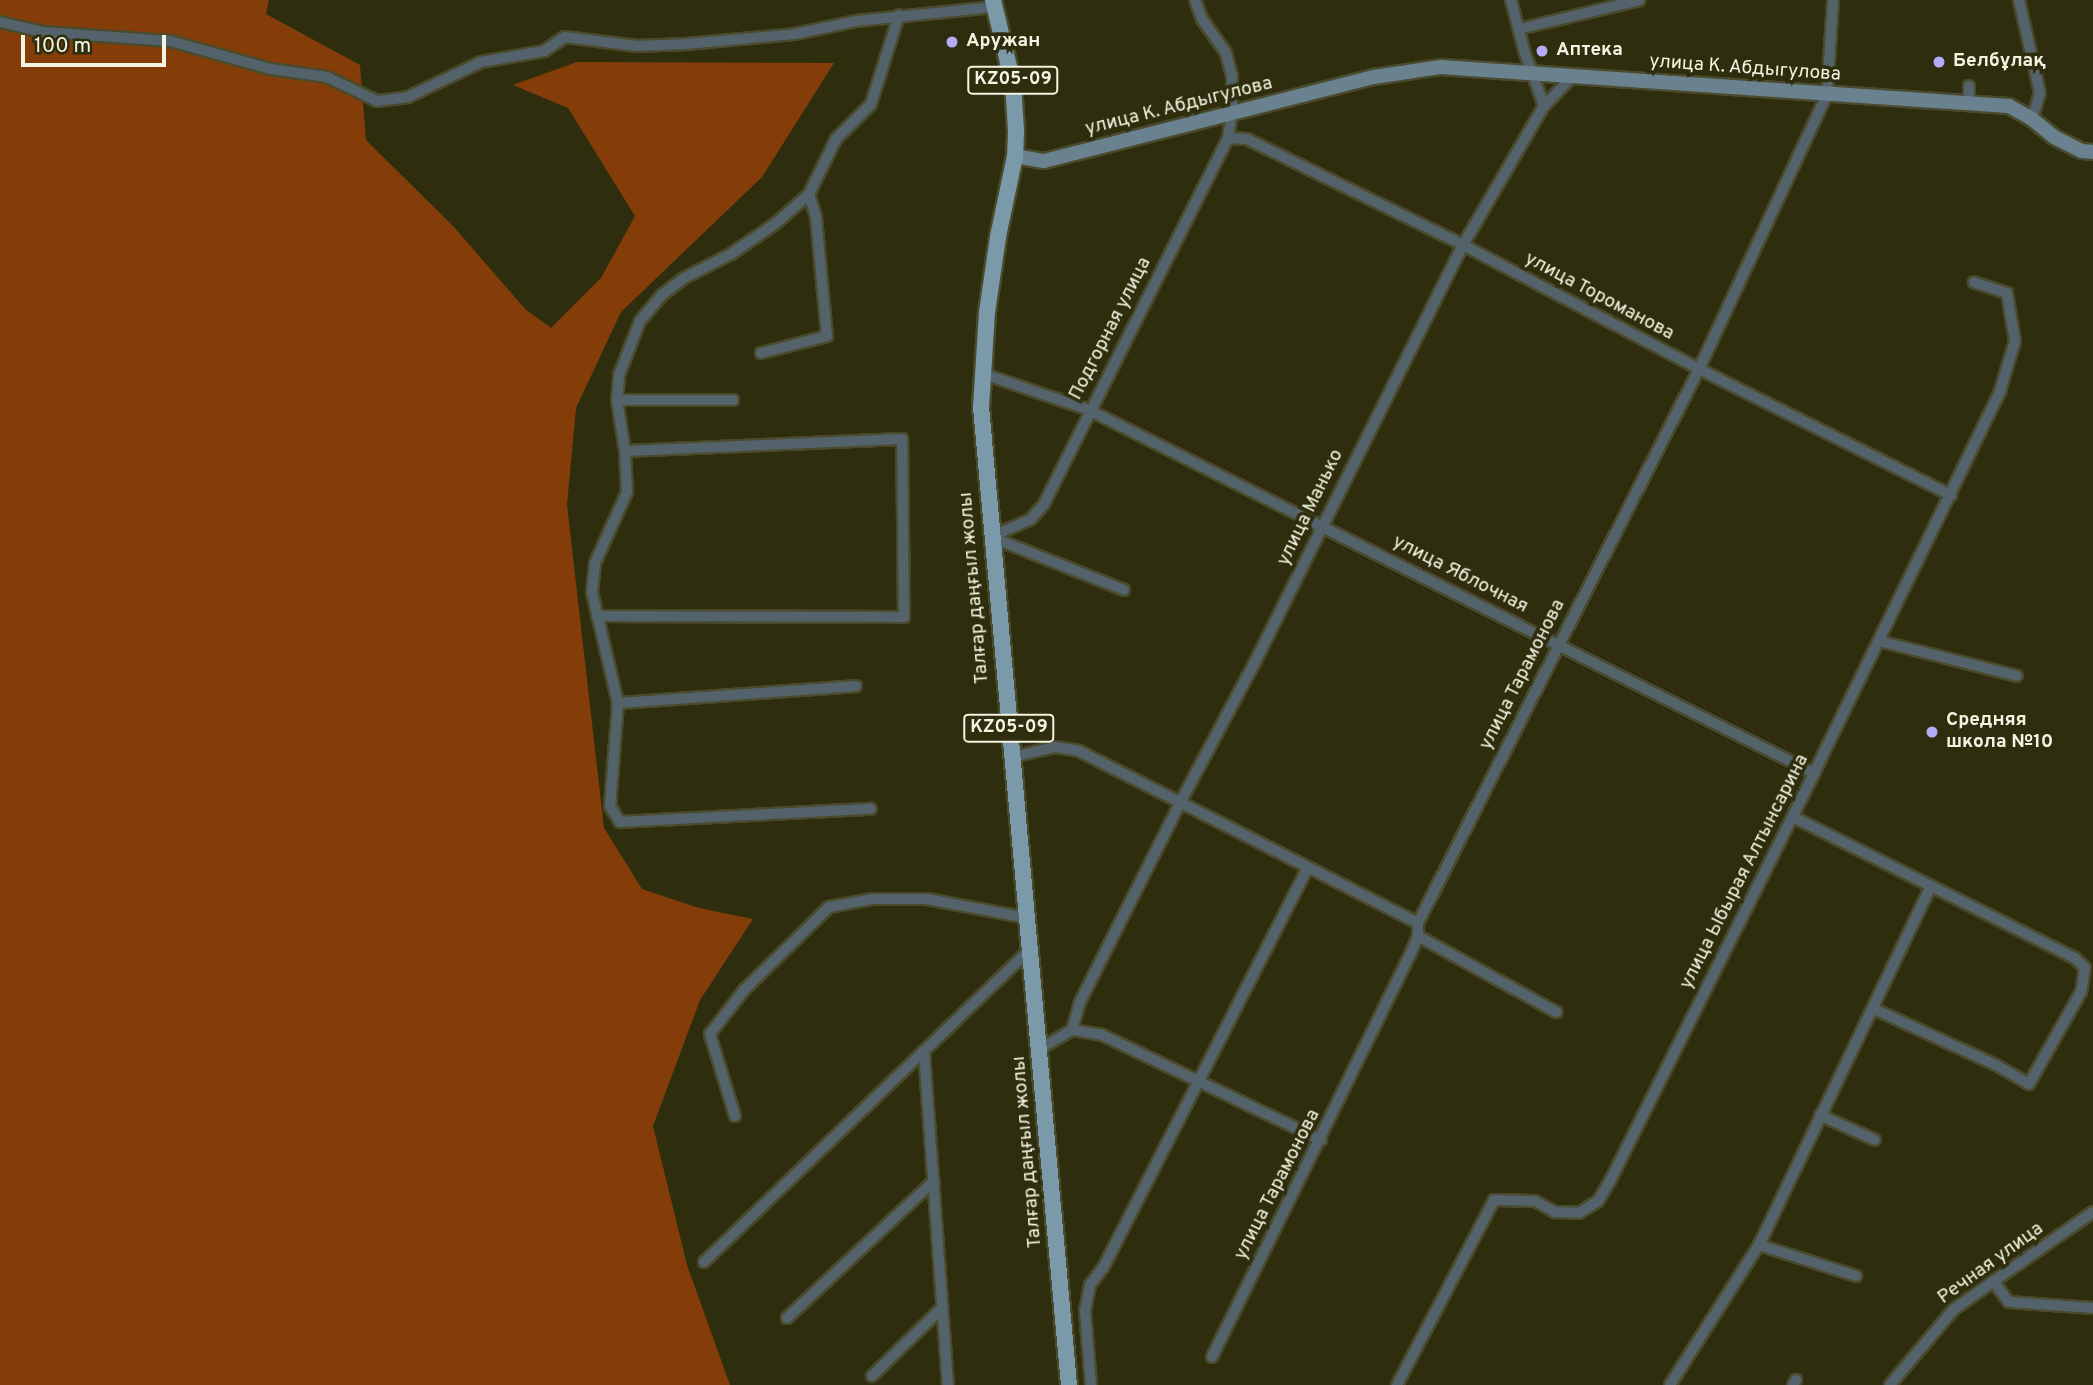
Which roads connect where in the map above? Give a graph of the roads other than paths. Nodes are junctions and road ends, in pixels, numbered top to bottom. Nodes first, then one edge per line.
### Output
1 (1195, 0) edge
2 (1511, 0) edge
3 (1640, 0) edge
4 (1833, 0) edge
5 (2019, 0) edge
6 (987, 3) edge
7 (899, 15) junction
8 (0, 22) edge
9 (1519, 29) junction
10 (1532, 73) junction
11 (1573, 76) junction
12 (1969, 86) dead end
13 (1827, 94) junction
14 (1969, 103) junction
15 (1544, 106) junction
16 (1232, 113) junction
17 (2032, 119) junction
18 (1228, 138) junction
19 (2093, 152) edge
20 (1015, 156) junction
21 (809, 194) junction
22 (1463, 245) junction
23 (1974, 282) dead end
24 (761, 353) dead end
25 (1699, 369) junction
26 (981, 373) junction
27 (617, 400) junction
28 (733, 400) dead end
29 (1089, 410) junction
30 (625, 451) junction
31 (1951, 495) junction
32 (1322, 524) junction
33 (991, 537) junction
34 (1124, 590) dead end
35 (597, 616) junction
36 (1879, 640) junction
37 (1558, 645) junction
38 (2017, 676) dead end
39 (856, 686) dead end
40 (618, 703) junction
41 (1012, 757) junction
42 (1814, 773) junction
43 (1180, 803) junction
44 (872, 809) dead end
45 (1793, 817) junction
46 (1308, 868) junction
47 (1931, 886) junction
48 (1028, 918) junction
49 (1418, 923) junction
50 (1418, 936) junction
51 (1030, 949) junction
52 (1872, 1008) junction
53 (1556, 1012) dead end
54 (1072, 1030) junction
55 (1041, 1048) junction
56 (924, 1051) junction
57 (1199, 1079) junction
58 (1820, 1115) junction
59 (736, 1116) dead end
60 (1321, 1140) junction
61 (1875, 1140) dead end
62 (933, 1181) junction
63 (2093, 1212) edge
64 (1759, 1245) junction
65 (704, 1262) dead end
66 (1856, 1276) dead end
67 (1993, 1281) junction
68 (942, 1308) junction
69 (2093, 1308) edge
70 (787, 1318) dead end
71 (1212, 1357) dead end
72 (872, 1376) dead end
73 (948, 1385) edge
74 (1068, 1385) edge
75 (1091, 1385) edge
76 (1397, 1385) edge
77 (1670, 1385) edge
78 (1890, 1385) edge

1 - 16 street, Подгорная улица
2 - 9 street
3 - 9 street
4 - 13 street, улица Тарамонова
5 - 17 street
6 - 7 street
6 - 20 main road, Талғар даңғыл жолы / KZ05-09
7 - 8 street
7 - 21 street
9 - 10 street
10 - 11 street, улица К. Абдыгулова
10 - 15 street
10 - 16 street, улица К. Абдыгулова
11 - 13 street, улица К. Абдыгулова
11 - 15 street, улица Манько
12 - 14 street
13 - 14 street, улица К. Абдыгулова
13 - 25 street, улица Тарамонова
14 - 17 street, улица К. Абдыгулова
15 - 22 street, улица Манько
16 - 18 street, Подгорная улица
16 - 20 street, улица К. Абдыгулова
17 - 19 street, улица К. Абдыгулова
18 - 22 street, улица Тороманова
18 - 29 street, Подгорная улица
20 - 26 main road, Талғар даңғыл жолы / KZ05-09
21 - 24 street
21 - 27 street
22 - 25 street, улица Тороманова
22 - 32 street, улица Манько
23 - 31 street, улица Ыбырая Алтынсарина
25 - 31 street, улица Тороманова
25 - 37 street, улица Тарамонова
26 - 29 street, улица Яблочная
26 - 33 main road, Талғар даңғыл жолы / KZ05-09
27 - 28 street
27 - 30 street
29 - 32 street, улица Яблочная
29 - 33 street, Подгорная улица
30 - 35 street
30 - 35 street
31 - 36 street, улица Ыбырая Алтынсарина
32 - 37 street, улица Яблочная
32 - 43 street, улица Манько
33 - 34 street
33 - 41 main road, Талғар даңғыл жолы / KZ05-09
35 - 40 street
36 - 38 street
36 - 42 street, улица Ыбырая Алтынсарина
37 - 42 street, улица Яблочная
37 - 49 street, улица Тарамонова
39 - 40 street
40 - 44 street
41 - 43 street
41 - 48 main road, Талғар даңғыл жолы / KZ05-09
42 - 45 street, улица Ыбырая Алтынсарина
43 - 46 street
43 - 54 street, улица Манько
45 - 47 street
45 - 76 street, улица Ыбырая Алтынсарина
46 - 49 street
46 - 57 street
47 - 52 street
47 - 52 street
48 - 51 main road, Талғар даңғыл жолы / KZ05-09
48 - 59 street
49 - 50 street, улица Тарамонова
50 - 53 street
50 - 60 street, улица Тарамонова
51 - 55 main road, Талғар даңғыл жолы / KZ05-09
51 - 56 street
52 - 58 street
54 - 55 street
54 - 57 street
55 - 74 main road, Талғар даңғыл жолы / KZ05-09
56 - 62 street
56 - 65 street
57 - 60 street
57 - 75 street
58 - 61 street
58 - 64 street
60 - 71 street, улица Тарамонова
62 - 68 street
62 - 70 street
63 - 67 street, Речная улица
64 - 66 street
64 - 77 street
67 - 69 street
67 - 78 street, Речная улица
68 - 72 street
68 - 73 street

